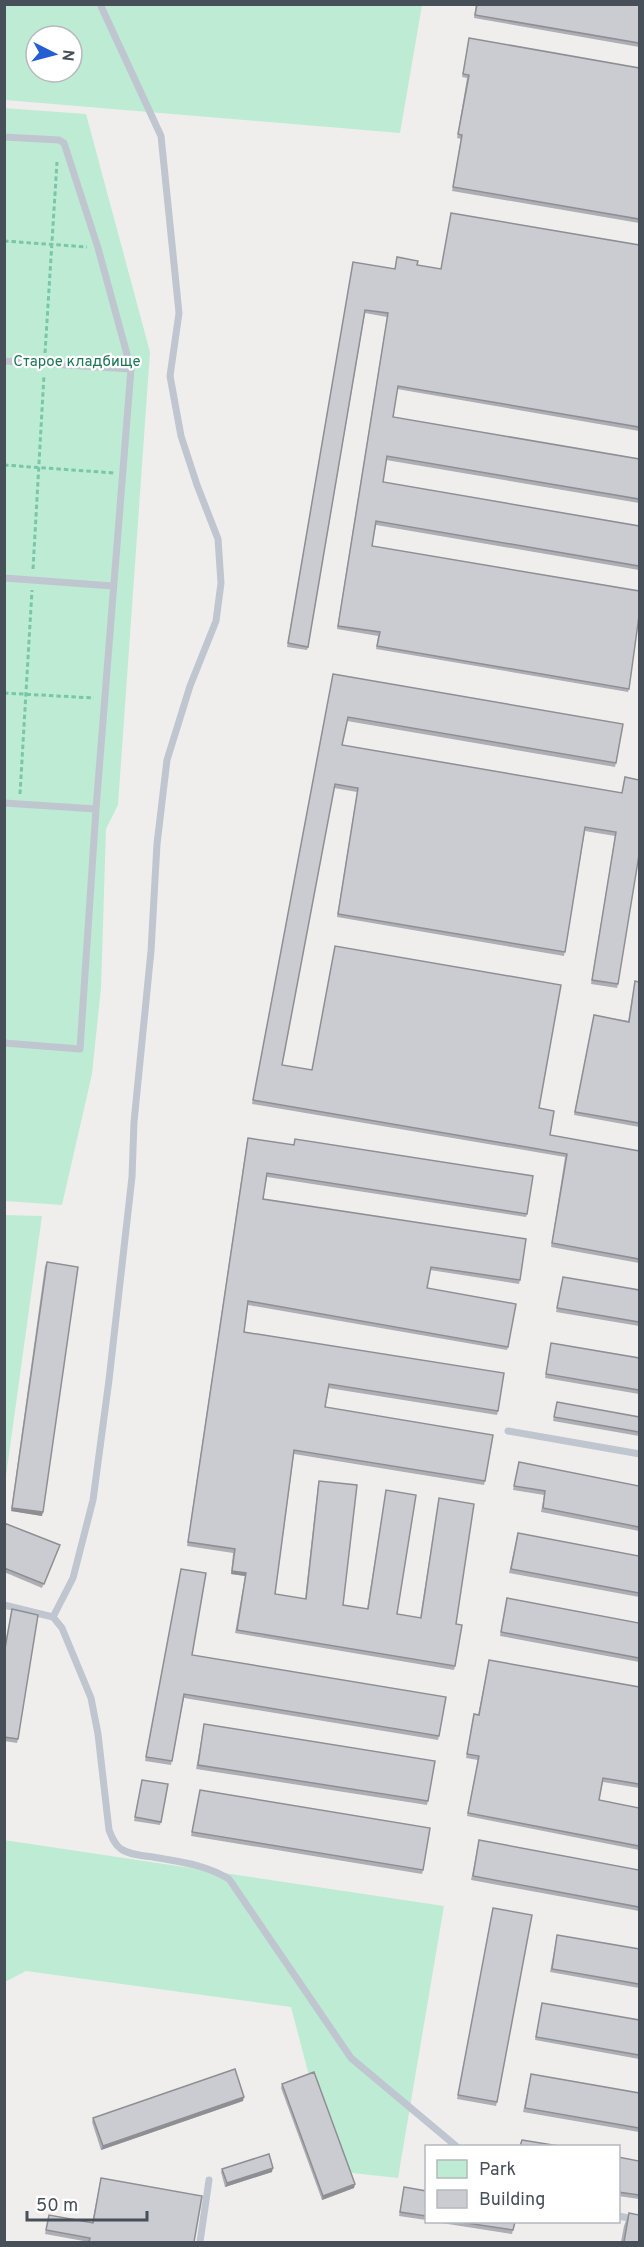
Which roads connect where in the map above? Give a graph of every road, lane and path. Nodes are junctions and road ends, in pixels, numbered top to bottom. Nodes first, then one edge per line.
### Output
1 (100, 4) edge
2 (4, 137) edge
3 (59, 140) junction
4 (4, 241) edge
5 (52, 244) junction
6 (98, 248) junction
7 (4, 361) edge
8 (44, 364) junction
9 (131, 369) junction
10 (4, 465) edge
11 (37, 468) junction
12 (121, 473) junction
13 (4, 578) edge
14 (32, 580) junction
15 (113, 586) junction
16 (4, 693) edge
17 (26, 694) junction
18 (105, 699) junction
19 (4, 803) edge
20 (19, 804) junction
21 (96, 809) junction
22 (4, 1043) edge
23 (508, 1431) dead end
24 (639, 1454) edge
25 (4, 1605) edge
26 (53, 1617) junction
27 (455, 2145) edge
28 (209, 2180) dead end
29 (620, 2216) edge
30 (639, 2220) edge
31 (200, 2242) edge

1 - 26 lane
2 - 3 lane
3 - 5 path
3 - 6 lane
4 - 5 path
5 - 6 path
5 - 8 path
6 - 9 lane
7 - 8 lane
8 - 9 lane
8 - 11 path
9 - 12 lane
10 - 11 path
11 - 12 path
11 - 14 path
12 - 15 lane
13 - 14 lane
14 - 15 lane
14 - 17 path
15 - 18 lane
16 - 17 path
17 - 18 path
17 - 20 path
18 - 21 lane
19 - 20 lane
20 - 21 lane
21 - 22 lane
23 - 24 lane
25 - 26 lane
26 - 27 lane
28 - 31 lane
29 - 30 lane

